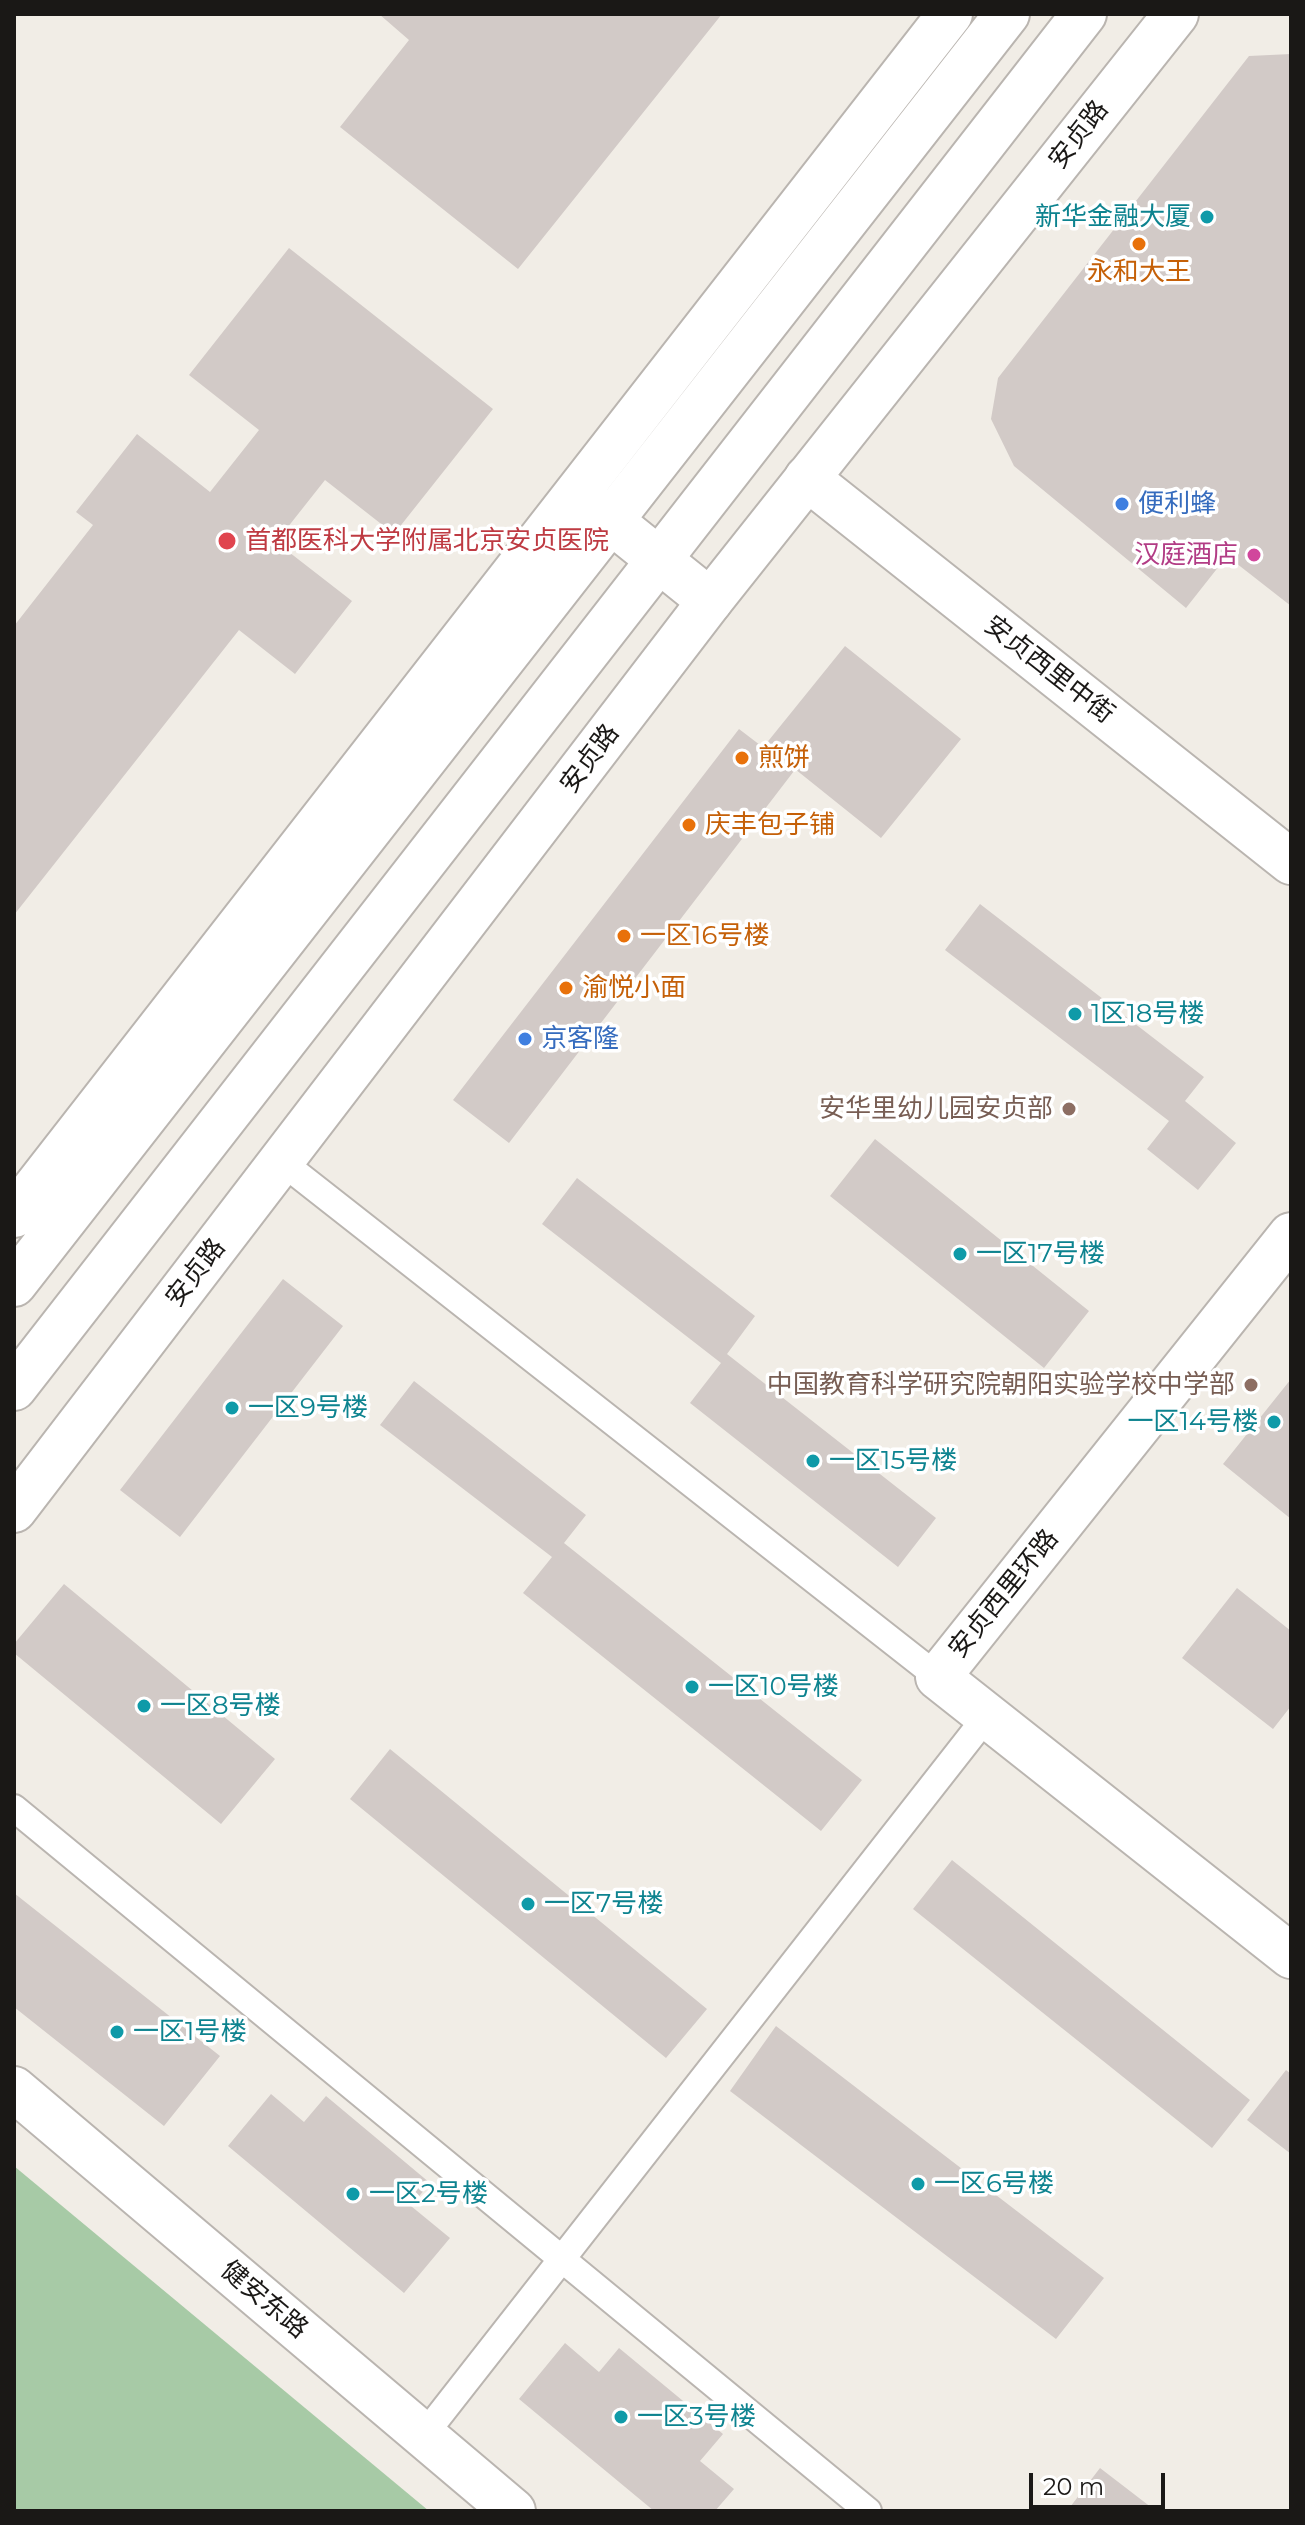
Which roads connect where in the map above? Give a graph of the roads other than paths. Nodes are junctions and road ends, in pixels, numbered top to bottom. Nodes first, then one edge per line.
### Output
1 (950, 14) edge
2 (1007, 14) edge
3 (1084, 14) edge
4 (1161, 22) edge
5 (978, 51) junction
6 (914, 60) junction
7 (807, 478) junction
8 (593, 507) junction
9 (659, 561) junction
10 (710, 601) junction
11 (1291, 862) edge
12 (282, 1162) junction
13 (14, 1215) edge
14 (1291, 1235) edge
15 (14, 1284) edge
16 (14, 1388) edge
17 (14, 1510) edge
18 (938, 1677) junction
19 (987, 1716) junction
20 (14, 1808) edge
21 (1291, 1956) edge
22 (14, 2089) edge
23 (562, 2259) junction
24 (424, 2435) junction
25 (513, 2511) edge
26 (868, 2511) edge

1 - 6 street
2 - 5 street
3 - 9 street
4 - 7 street, 安贞路
5 - 6 street
5 - 8 street
6 - 8 street
7 - 10 street, 安贞路
7 - 11 street, 安贞西里中街
8 - 9 street
8 - 13 street
8 - 15 street
9 - 10 street
9 - 16 street
10 - 12 street, 安贞路
12 - 17 street, 安贞路
12 - 18 lane
14 - 18 street, 安贞西里环路
18 - 19 street, 安贞西里环路
19 - 21 street, 安贞西里环路
19 - 23 lane
20 - 23 lane
22 - 24 street, 健安东路
23 - 24 lane
23 - 26 lane
24 - 25 street, 健安东路

